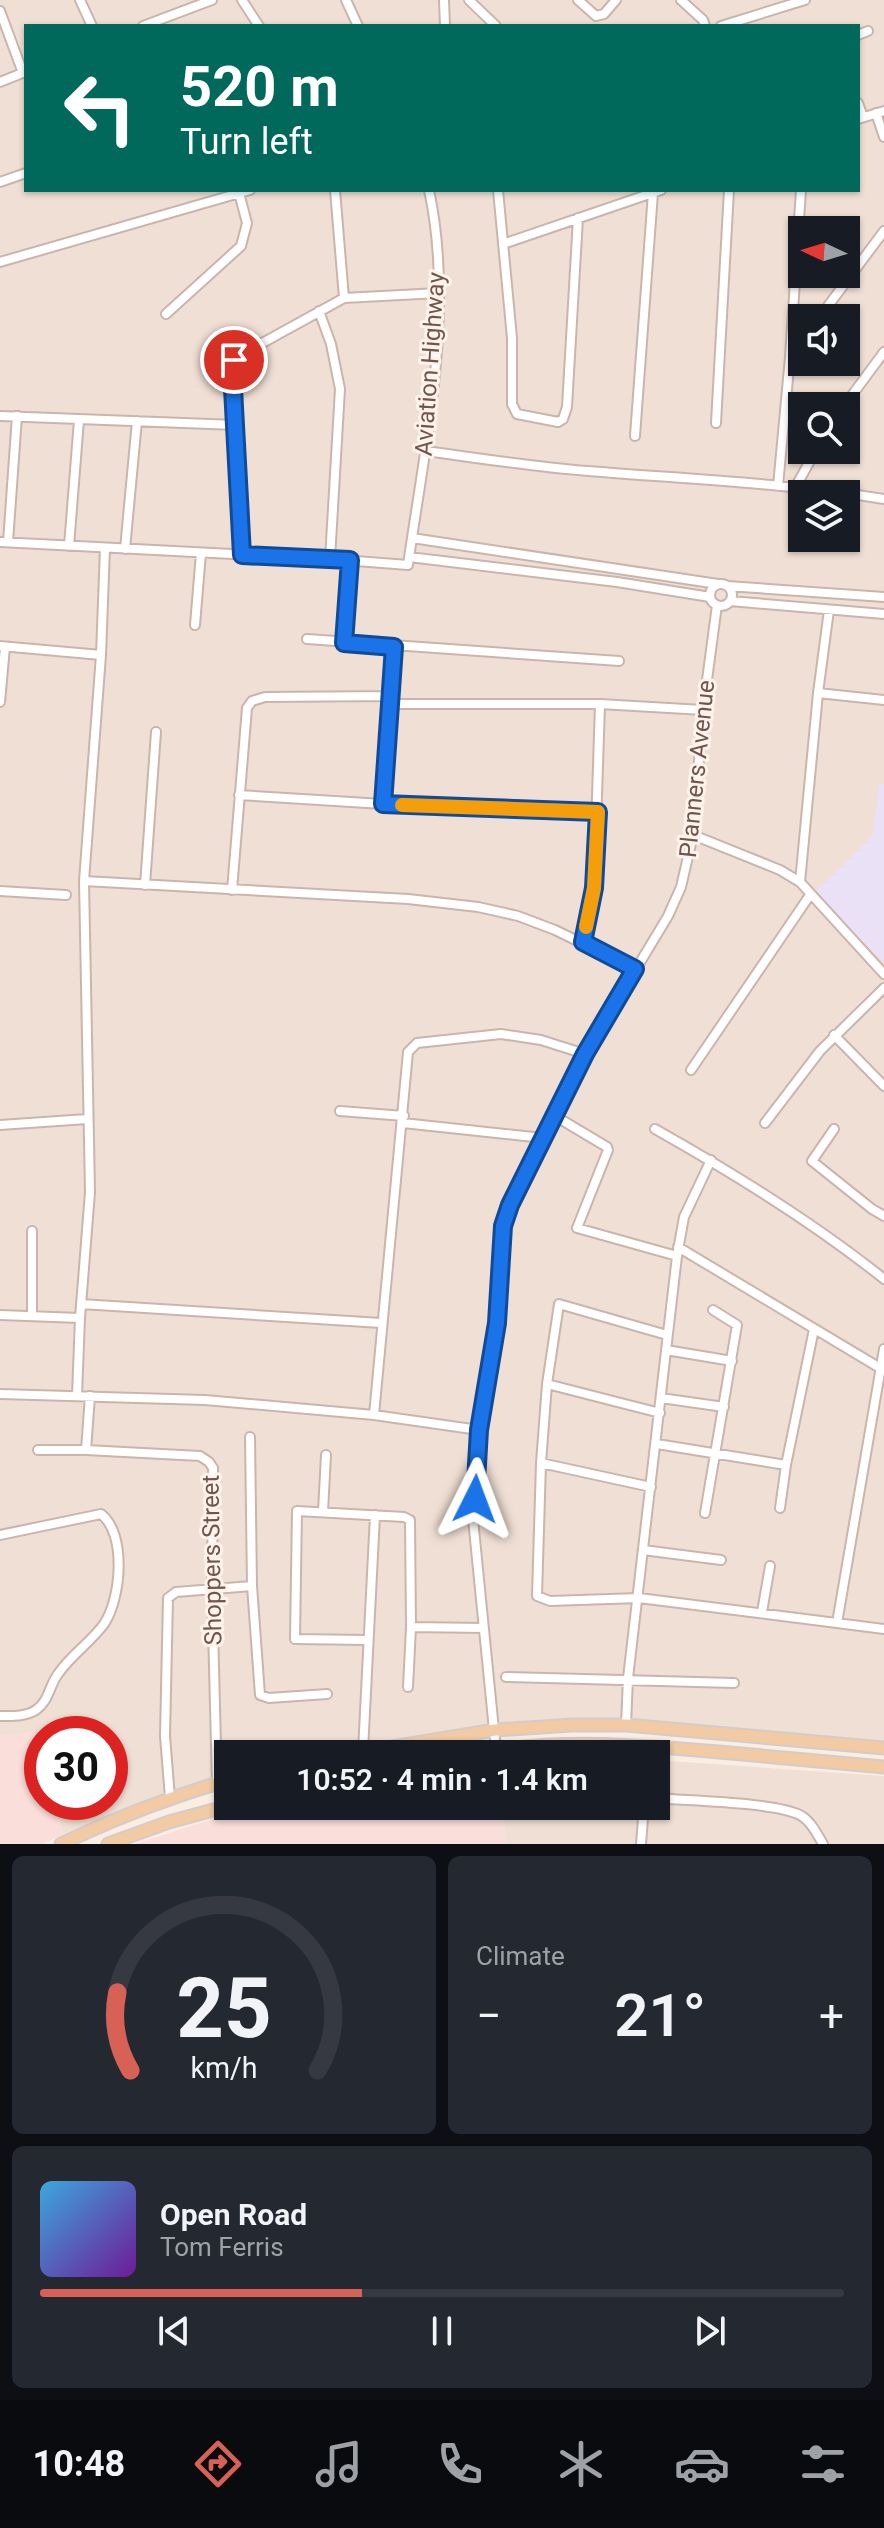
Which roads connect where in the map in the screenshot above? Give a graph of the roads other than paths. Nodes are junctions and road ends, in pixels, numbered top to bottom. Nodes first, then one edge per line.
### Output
1 (80, 0) edge
2 (212, 0) edge
3 (242, 0) edge
4 (346, 0) edge
5 (444, 0) edge
6 (469, 0) edge
7 (578, 0) edge
8 (616, 0) edge
9 (681, 0) edge
10 (805, 0) edge
11 (792, 2) edge
12 (0, 11) edge
13 (91, 24) edge
14 (148, 24) edge
15 (258, 24) edge
16 (357, 24) edge
17 (445, 24) edge
18 (494, 24) edge
19 (704, 24) edge
20 (727, 24) edge
21 (868, 31) dead end
22 (860, 34) edge
23 (24, 72) edge
24 (0, 82) edge
25 (880, 112) edge
26 (860, 118) edge
27 (884, 137) edge
28 (24, 174) edge
29 (0, 182) edge
30 (243, 192) edge
31 (335, 192) edge
32 (429, 192) edge
33 (498, 192) edge
34 (654, 192) edge
35 (657, 192) edge
36 (729, 192) edge
37 (801, 192) edge
38 (239, 193) junction
39 (578, 218) junction
40 (884, 231) edge
41 (503, 244) junction
42 (0, 262) edge
43 (439, 293) junction
44 (344, 298) junction
45 (793, 304) edge
46 (829, 304) edge
47 (319, 311) junction
48 (166, 314) dead end
49 (884, 352) edge
50 (788, 376) edge
51 (854, 392) edge
52 (0, 416) edge
53 (17, 416) junction
54 (79, 420) junction
55 (137, 421) junction
56 (716, 423) dead end
57 (236, 425) junction
58 (635, 436) dead end
59 (425, 451) junction
60 (778, 486) junction
61 (788, 487) edge
62 (860, 496) edge
63 (884, 499) edge
64 (412, 538) junction
65 (4, 542) edge
66 (69, 546) junction
67 (105, 548) junction
68 (125, 549) junction
69 (201, 553) junction
70 (242, 555) junction
71 (330, 559) junction
72 (350, 560) junction
73 (409, 561) junction
74 (722, 585) junction
75 (884, 597) edge
76 (714, 601) junction
77 (730, 601) junction
78 (829, 610) junction
79 (884, 614) edge
80 (195, 625) dead end
81 (307, 639) dead end
82 (344, 643) junction
83 (3, 646) edge
84 (394, 647) junction
85 (101, 655) junction
86 (619, 661) dead end
87 (818, 693) junction
88 (391, 700) junction
89 (884, 700) edge
90 (0, 702) edge
91 (600, 704) junction
92 (703, 710) junction
93 (156, 732) dead end
94 (239, 795) junction
95 (383, 804) junction
96 (598, 812) junction
97 (693, 835) junction
98 (84, 881) junction
99 (800, 882) junction
100 (145, 885) junction
101 (232, 890) junction
102 (0, 891) edge
103 (66, 895) dead end
104 (810, 895) junction
105 (583, 942) junction
106 (635, 969) junction
107 (884, 974) edge
108 (884, 988) edge
109 (834, 1035) junction
110 (585, 1054) junction
111 (691, 1070) dead end
112 (884, 1086) edge
113 (340, 1111) dead end
114 (555, 1116) junction
115 (87, 1119) junction
116 (404, 1120) junction
117 (765, 1123) dead end
118 (0, 1125) edge
119 (655, 1129) dead end
120 (834, 1129) dead end
121 (543, 1138) junction
122 (711, 1160) junction
123 (884, 1216) edge
124 (32, 1231) dead end
125 (678, 1252) junction
126 (884, 1279) edge
127 (81, 1304) junction
128 (713, 1310) dead end
129 (0, 1315) edge
130 (32, 1316) junction
131 (80, 1318) junction
132 (381, 1323) junction
133 (814, 1329) junction
134 (667, 1335) junction
135 (884, 1349) edge
136 (666, 1350) junction
137 (732, 1361) junction
138 (880, 1368) junction
139 (547, 1384) junction
140 (0, 1394) edge
141 (77, 1395) junction
142 (90, 1396) junction
143 (661, 1398) junction
144 (724, 1407) junction
145 (660, 1413) junction
146 (374, 1415) junction
147 (479, 1430) junction
148 (250, 1437) dead end
149 (657, 1444) junction
150 (38, 1450) dead end
151 (86, 1450) junction
152 (715, 1454) junction
153 (326, 1455) dead end
154 (541, 1463) junction
155 (786, 1465) junction
156 (651, 1487) junction
157 (780, 1508) dead end
158 (323, 1511) junction
159 (705, 1513) dead end
160 (375, 1515) junction
161 (0, 1535) edge
162 (643, 1550) junction
163 (721, 1560) dead end
164 (770, 1566) dead end
165 (252, 1586) junction
166 (212, 1589) junction
167 (639, 1598) junction
168 (762, 1612) junction
169 (837, 1623) junction
170 (411, 1627) junction
171 (484, 1628) junction
172 (884, 1629) edge
173 (367, 1640) junction
174 (506, 1677) dead end
175 (628, 1678) junction
176 (734, 1683) dead end
177 (408, 1687) dead end
178 (327, 1694) dead end
179 (0, 1716) edge
180 (626, 1725) junction
181 (495, 1730) junction
182 (220, 1740) edge
183 (363, 1740) edge
184 (432, 1740) edge
185 (496, 1740) edge
186 (884, 1748) edge
187 (670, 1752) edge
188 (884, 1767) edge
189 (214, 1784) edge
190 (170, 1798) junction
191 (670, 1799) edge
192 (214, 1810) edge
193 (643, 1820) edge
194 (61, 1844) edge
195 (108, 1844) edge
196 (641, 1844) edge
197 (823, 1844) edge

1 - 13 street
2 - 14 street
3 - 15 street
4 - 16 street
5 - 17 street
6 - 18 street
7 - 8 street
9 - 19 street
10 - 11 street
11 - 20 street
12 - 23 street
21 - 22 street
23 - 24 street
25 - 26 street
25 - 27 street
28 - 29 street
30 - 38 street
31 - 44 street
32 - 43 street, Aviation Highway
33 - 41 street
34 - 39 street
35 - 58 street
36 - 56 street
37 - 45 street
38 - 42 street
38 - 48 street
39 - 41 street
39 - 41 street
40 - 46 street
43 - 44 street
43 - 59 street, Aviation Highway
44 - 47 street
47 - 57 street
47 - 71 street
49 - 51 street
50 - 60 street
52 - 53 street
53 - 54 street
53 - 65 street
54 - 55 street
54 - 66 street
55 - 57 street
55 - 68 street
57 - 70 street
59 - 60 street
59 - 64 street, Aviation Highway
60 - 61 street
62 - 63 street
64 - 73 street, Aviation Highway
64 - 74 street
65 - 66 street
66 - 67 street
67 - 68 street
67 - 85 street
68 - 69 street
69 - 70 street
69 - 80 street
70 - 71 street
71 - 72 street
72 - 73 street
72 - 82 street
73 - 76 street
74 - 75 street
74 - 76 street
74 - 77 street
76 - 77 street
76 - 92 street, Planners Avenue
77 - 78 street
78 - 79 street
78 - 87 street
81 - 82 street
82 - 84 street
83 - 85 street
83 - 90 street
84 - 86 street
84 - 88 street
85 - 98 street
87 - 89 street
87 - 99 street
88 - 91 street
88 - 94 street
88 - 95 street
91 - 92 street
91 - 96 street
92 - 97 street, Planners Avenue
93 - 100 street
94 - 95 street
94 - 101 street
95 - 96 street
96 - 105 street
97 - 99 street
97 - 106 street, Planners Avenue
98 - 100 street
98 - 115 street
99 - 104 street
100 - 101 street
101 - 105 street
102 - 103 street
104 - 107 street
104 - 111 street
105 - 106 street
106 - 110 street, Planners Avenue
108 - 109 street
109 - 112 street
109 - 117 street
110 - 114 street, Planners Avenue
110 - 116 street
113 - 116 street
114 - 121 street, Planners Avenue
114 - 125 street
115 - 118 street
115 - 127 street
116 - 121 street
116 - 132 street
119 - 122 street
120 - 123 street
121 - 147 street, Planners Avenue
122 - 125 street
122 - 126 street
124 - 130 street
125 - 133 street
125 - 134 street
127 - 131 street
127 - 132 street
128 - 137 street
129 - 130 street
130 - 131 street
131 - 141 street
132 - 146 street
133 - 138 street
133 - 155 street
134 - 136 street
134 - 139 street
135 - 138 street
136 - 137 street
136 - 143 street
137 - 144 street
138 - 169 street
139 - 145 street
139 - 154 street
140 - 141 street
141 - 142 street
142 - 146 street
142 - 151 street
143 - 144 street
143 - 145 street
144 - 152 street
145 - 149 street
146 - 147 street
147 - 171 street, Planners Avenue
148 - 165 street
149 - 152 street
149 - 156 street
150 - 151 street, Shoppers Street
151 - 166 street, Shoppers Street
152 - 155 street
152 - 159 street
153 - 158 street
154 - 156 street
154 - 167 street
155 - 157 street
156 - 162 street
158 - 160 street
158 - 173 street
160 - 170 street
160 - 173 street
161 - 179 street
162 - 163 street
162 - 167 street
164 - 168 street
165 - 166 street
165 - 178 street
166 - 182 street, Shoppers Street
166 - 190 street
167 - 168 street
167 - 175 street
168 - 169 street
169 - 172 street
170 - 171 street
170 - 177 street
171 - 181 street, Planners Avenue
173 - 183 street
174 - 175 street
175 - 176 street
175 - 180 street
180 - 181 main road
180 - 186 main road
181 - 184 main road
181 - 185 street, Planners Avenue
187 - 188 main road
189 - 190 main road
190 - 194 main road
191 - 197 street
192 - 195 main road
193 - 196 street

